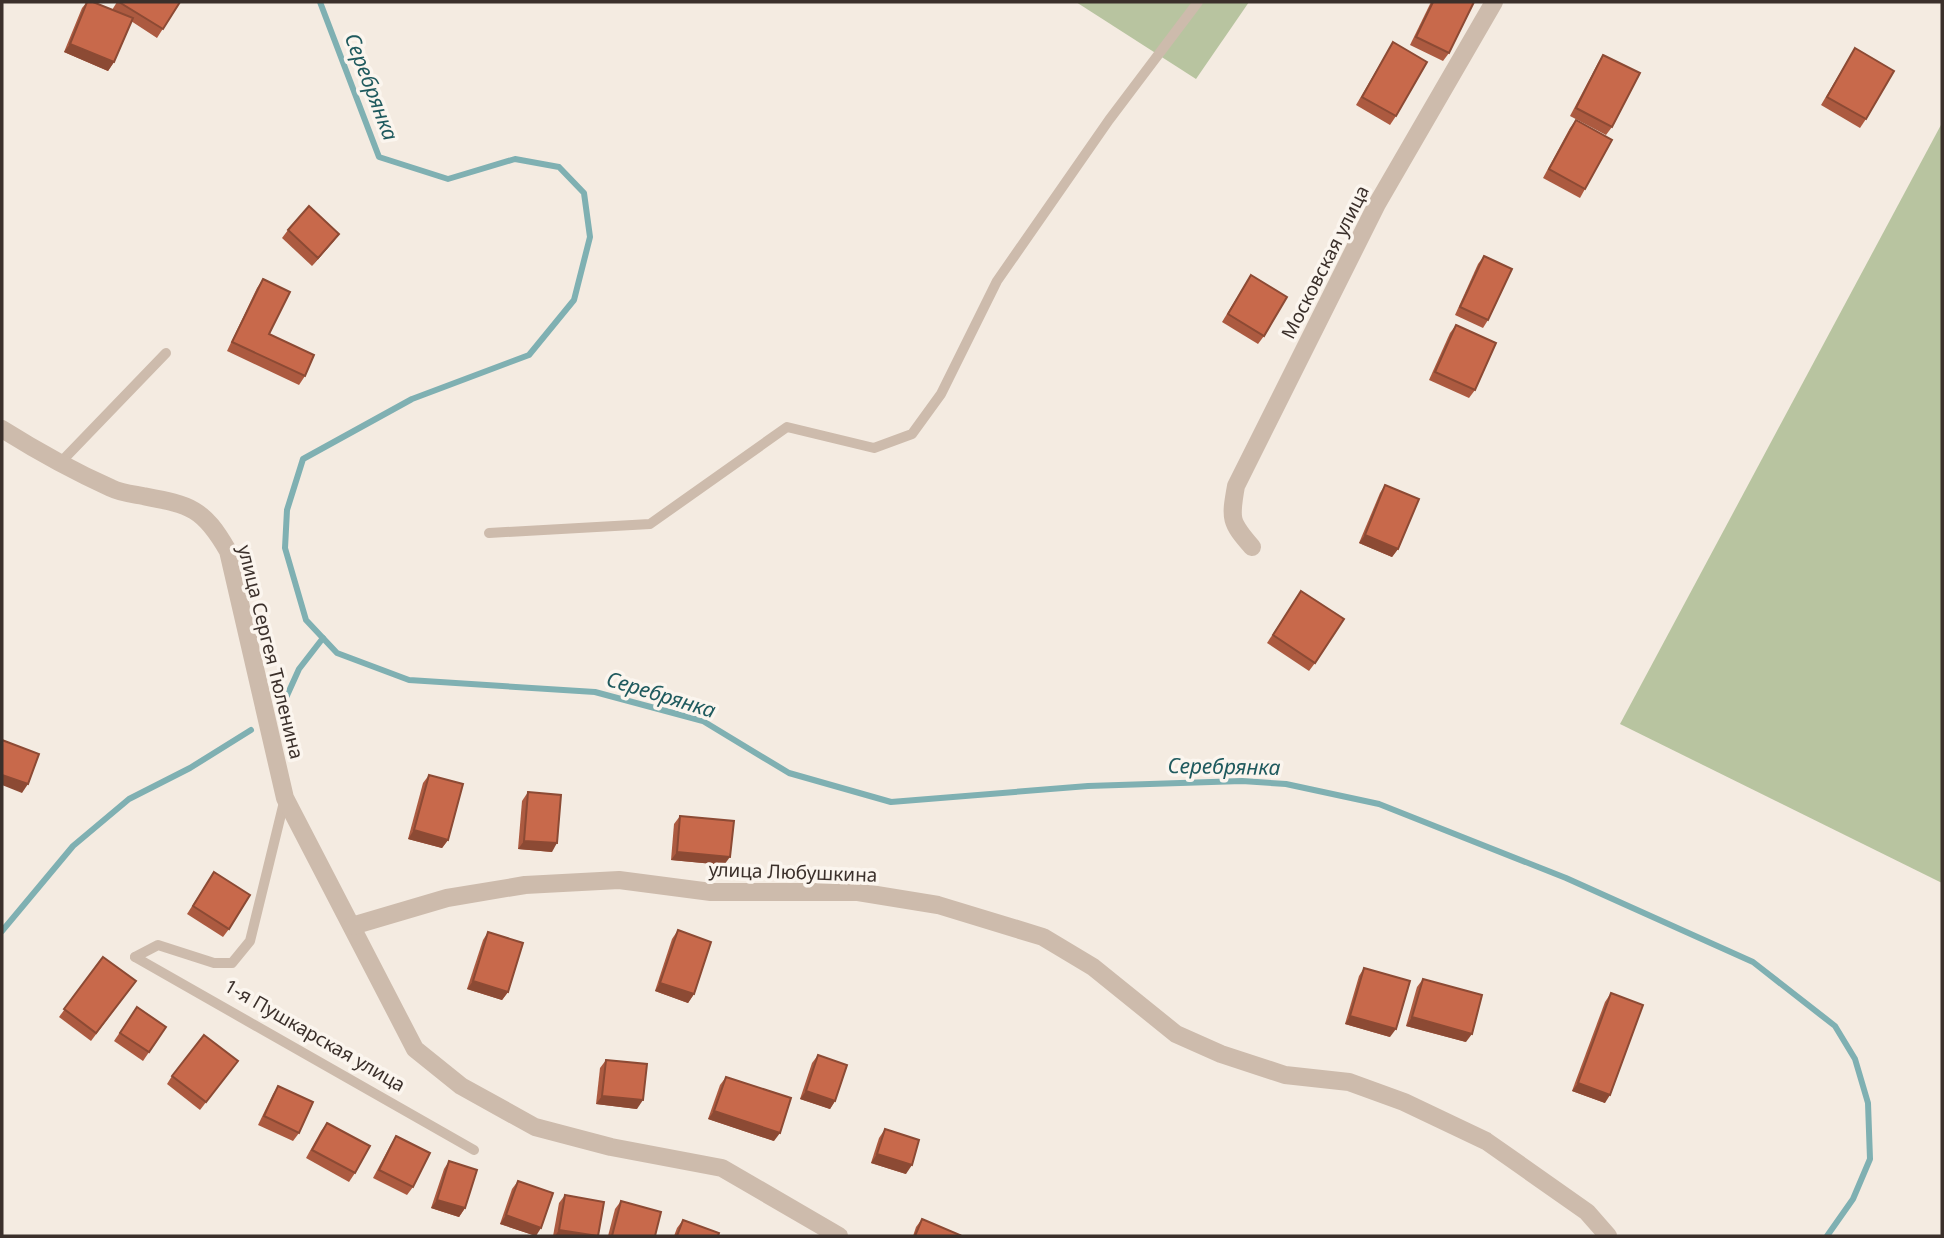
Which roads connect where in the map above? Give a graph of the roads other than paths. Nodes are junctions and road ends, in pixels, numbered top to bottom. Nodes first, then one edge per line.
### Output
1 (1198, 2) edge
2 (1494, 2) edge
3 (166, 353) dead end
4 (2, 429) edge
5 (59, 464) junction
6 (489, 534) dead end
7 (1252, 547) dead end
8 (285, 798) junction
9 (352, 926) junction
10 (474, 1150) dead end
11 (839, 1236) edge
12 (1608, 1236) edge

1 - 6 lane
2 - 7 street, Московская улица
3 - 5 lane
4 - 5 street, улица Сергея Тюленина
5 - 8 street, улица Сергея Тюленина
8 - 9 street, улица Сергея Тюленина
8 - 10 lane, 1-я Пушкарская улица
9 - 11 street, 1-я Пушкарская улица
9 - 12 street, улица Любушкина

